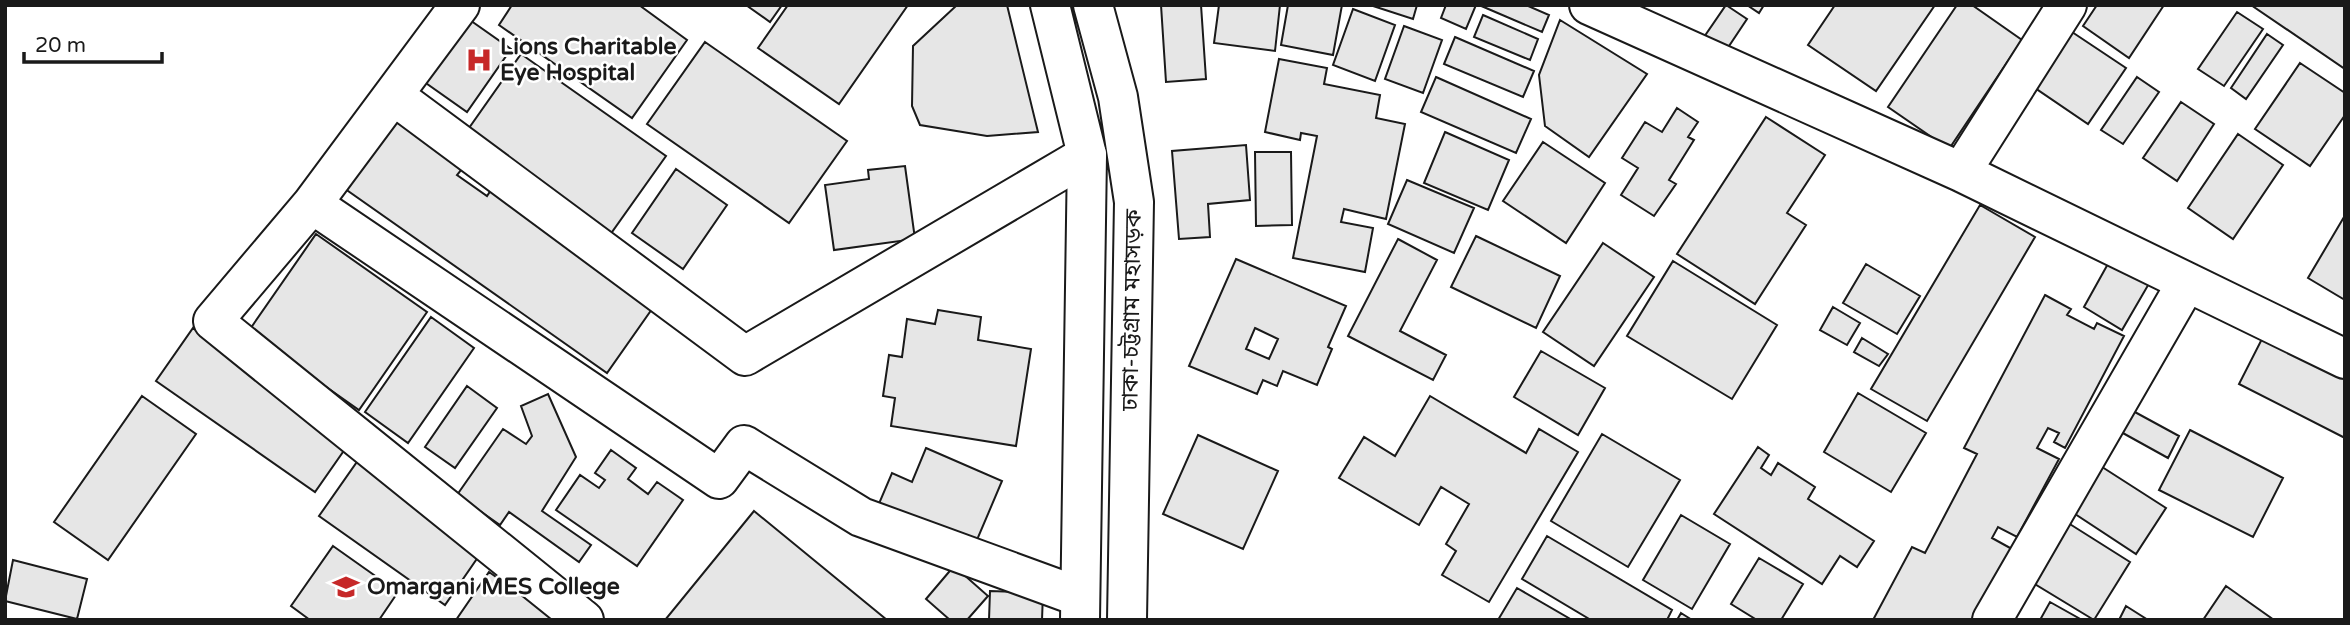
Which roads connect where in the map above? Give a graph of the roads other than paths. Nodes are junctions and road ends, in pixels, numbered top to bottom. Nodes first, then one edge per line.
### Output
1 (460, 5) edge
2 (1050, 5) edge
3 (1093, 5) edge
4 (1589, 5) edge
5 (2067, 5) edge
6 (393, 95) junction
7 (1087, 155) junction
8 (1961, 172) junction
9 (312, 204) junction
10 (2187, 282) junction
11 (2345, 359) edge
12 (1080, 609) edge
13 (584, 620) edge
14 (1126, 620) edge
15 (1992, 620) edge

1 - 6 main road
2 - 7 main road, ঢাকা-চট্টগ্রাম মহাসড়ক
3 - 14 main road, ঢাকা-চট্টগ্রাম মহাসড়ক
4 - 8 main road
5 - 8 main road
6 - 7 main road
6 - 9 main road
7 - 12 main road, ঢাকা-চট্টগ্রাম মহাসড়ক
8 - 10 main road
9 - 12 main road
9 - 13 main road
10 - 11 main road
10 - 15 main road

